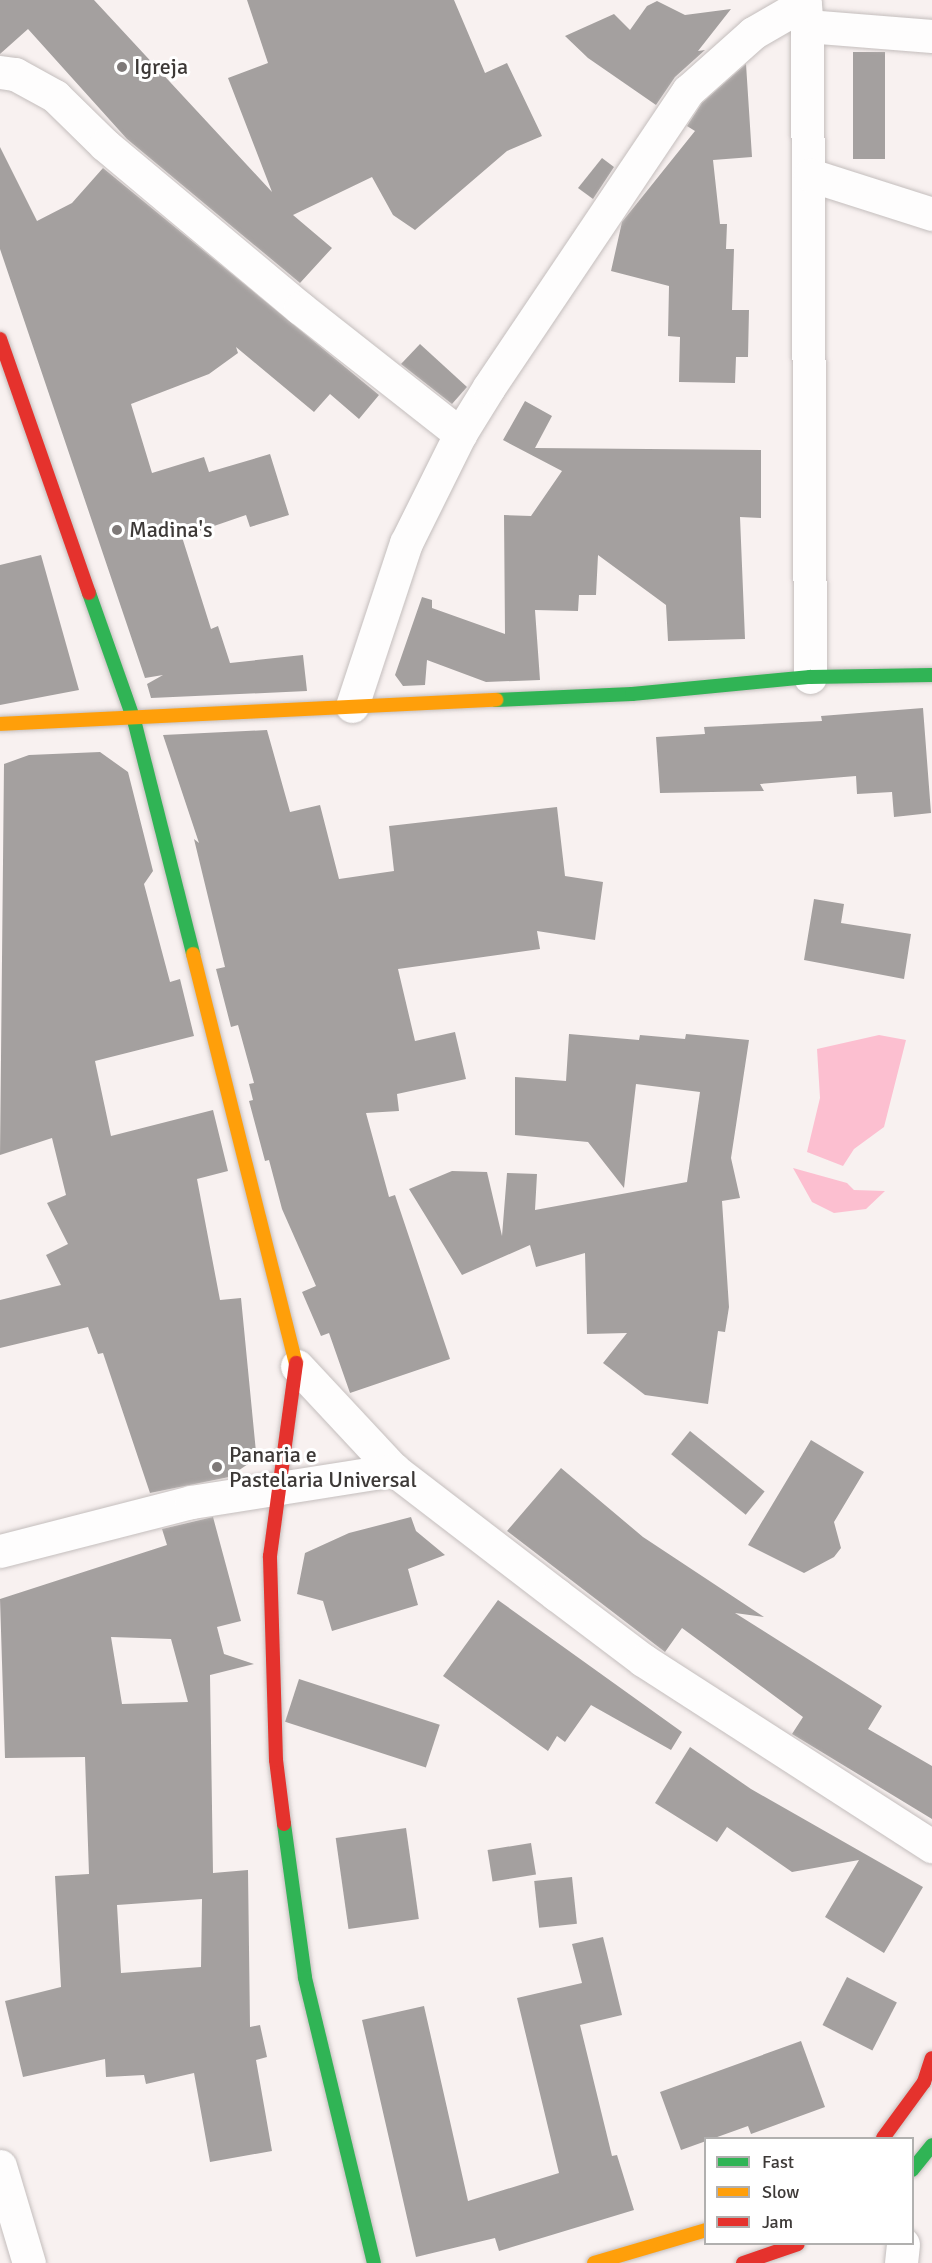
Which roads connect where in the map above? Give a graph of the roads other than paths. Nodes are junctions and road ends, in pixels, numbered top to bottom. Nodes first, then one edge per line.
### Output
1 (806, 10) edge
2 (932, 36) edge
3 (0, 72) edge
4 (810, 175) junction
5 (932, 214) edge
6 (0, 339) edge
7 (460, 434) junction
8 (932, 675) edge
9 (810, 677) junction
10 (352, 706) junction
11 (134, 720) junction
12 (0, 724) edge
13 (297, 1366) junction
14 (394, 1470) junction
15 (283, 1487) junction
16 (0, 1551) edge
17 (932, 1846) edge
18 (932, 2058) edge
19 (884, 2137) edge
20 (932, 2145) edge
21 (0, 2166) edge
22 (914, 2168) edge
23 (704, 2230) edge
24 (795, 2245) edge
25 (903, 2245) edge
26 (28, 2263) edge
27 (374, 2263) edge
28 (594, 2263) edge
29 (743, 2263) edge
30 (901, 2263) edge

1 - 2 street
1 - 4 street
1 - 7 street
3 - 7 street
4 - 5 street
4 - 9 street
6 - 11 street
7 - 10 street
8 - 9 street
9 - 10 street
10 - 11 street
11 - 12 street
11 - 13 street
13 - 14 street
13 - 15 street
14 - 15 street
14 - 17 street
15 - 16 street
15 - 27 street
18 - 19 street
20 - 22 street
21 - 26 street
23 - 28 street
24 - 29 street
25 - 30 street

